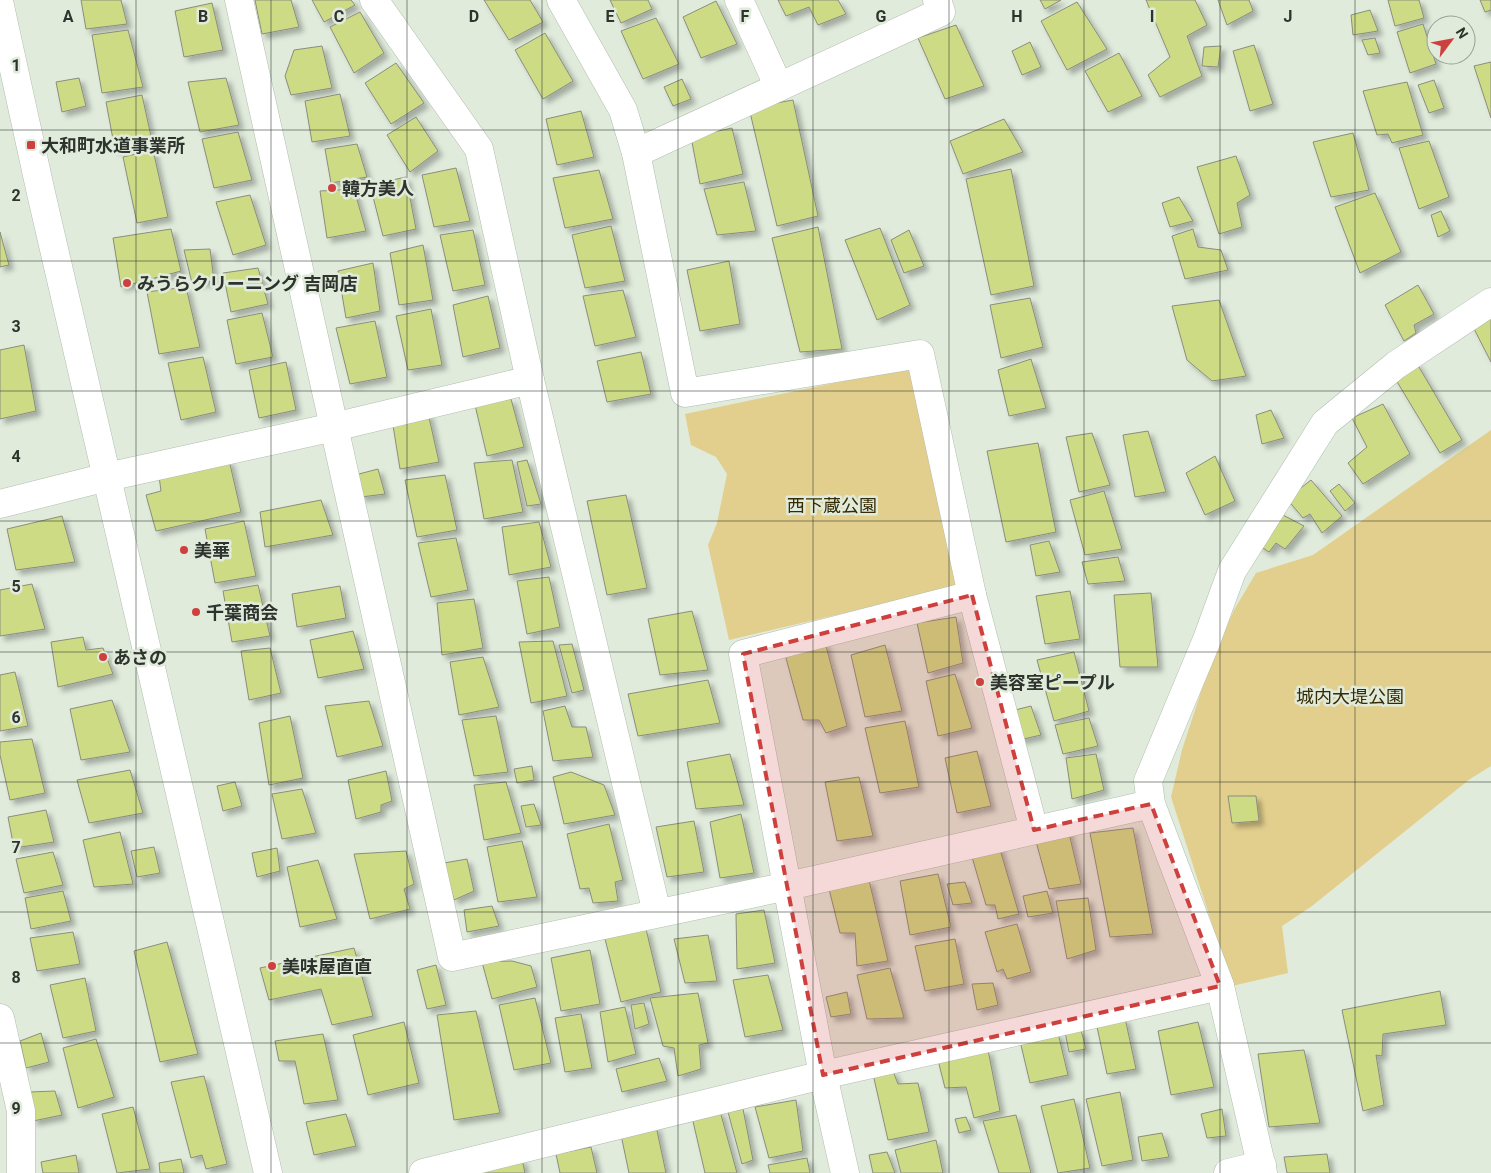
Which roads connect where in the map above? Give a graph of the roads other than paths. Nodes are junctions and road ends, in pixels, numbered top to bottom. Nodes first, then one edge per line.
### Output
1 (239, 0) edge
2 (374, 0) edge
3 (561, 0) edge
4 (739, 0) edge
5 (937, 0) edge
6 (0, 6) edge
7 (779, 87) junction
8 (636, 154) junction
9 (1491, 302) edge
10 (530, 380) junction
11 (334, 427) junction
12 (107, 477) junction
13 (0, 504) edge
14 (972, 595) junction
15 (1151, 804) junction
16 (1034, 830) junction
17 (788, 886) junction
18 (657, 913) junction
19 (1220, 986) junction
20 (0, 1018) edge
21 (823, 1075) junction
22 (1262, 1169) edge
23 (20, 1173) edge
24 (268, 1173) edge
25 (423, 1173) edge
26 (845, 1173) edge
27 (1228, 1173) edge

1 - 11 street
2 - 10 street
3 - 8 street
4 - 7 street
5 - 7 street
6 - 12 street
7 - 8 street
8 - 14 street
9 - 15 street
10 - 11 street
10 - 18 street
11 - 12 street
11 - 18 street
12 - 13 street
12 - 24 street
14 - 16 street
14 - 17 street
15 - 16 street
15 - 19 street
16 - 17 street
17 - 18 street
17 - 21 street
19 - 21 street
19 - 22 street
20 - 23 street
21 - 25 street
21 - 26 street
22 - 27 street

